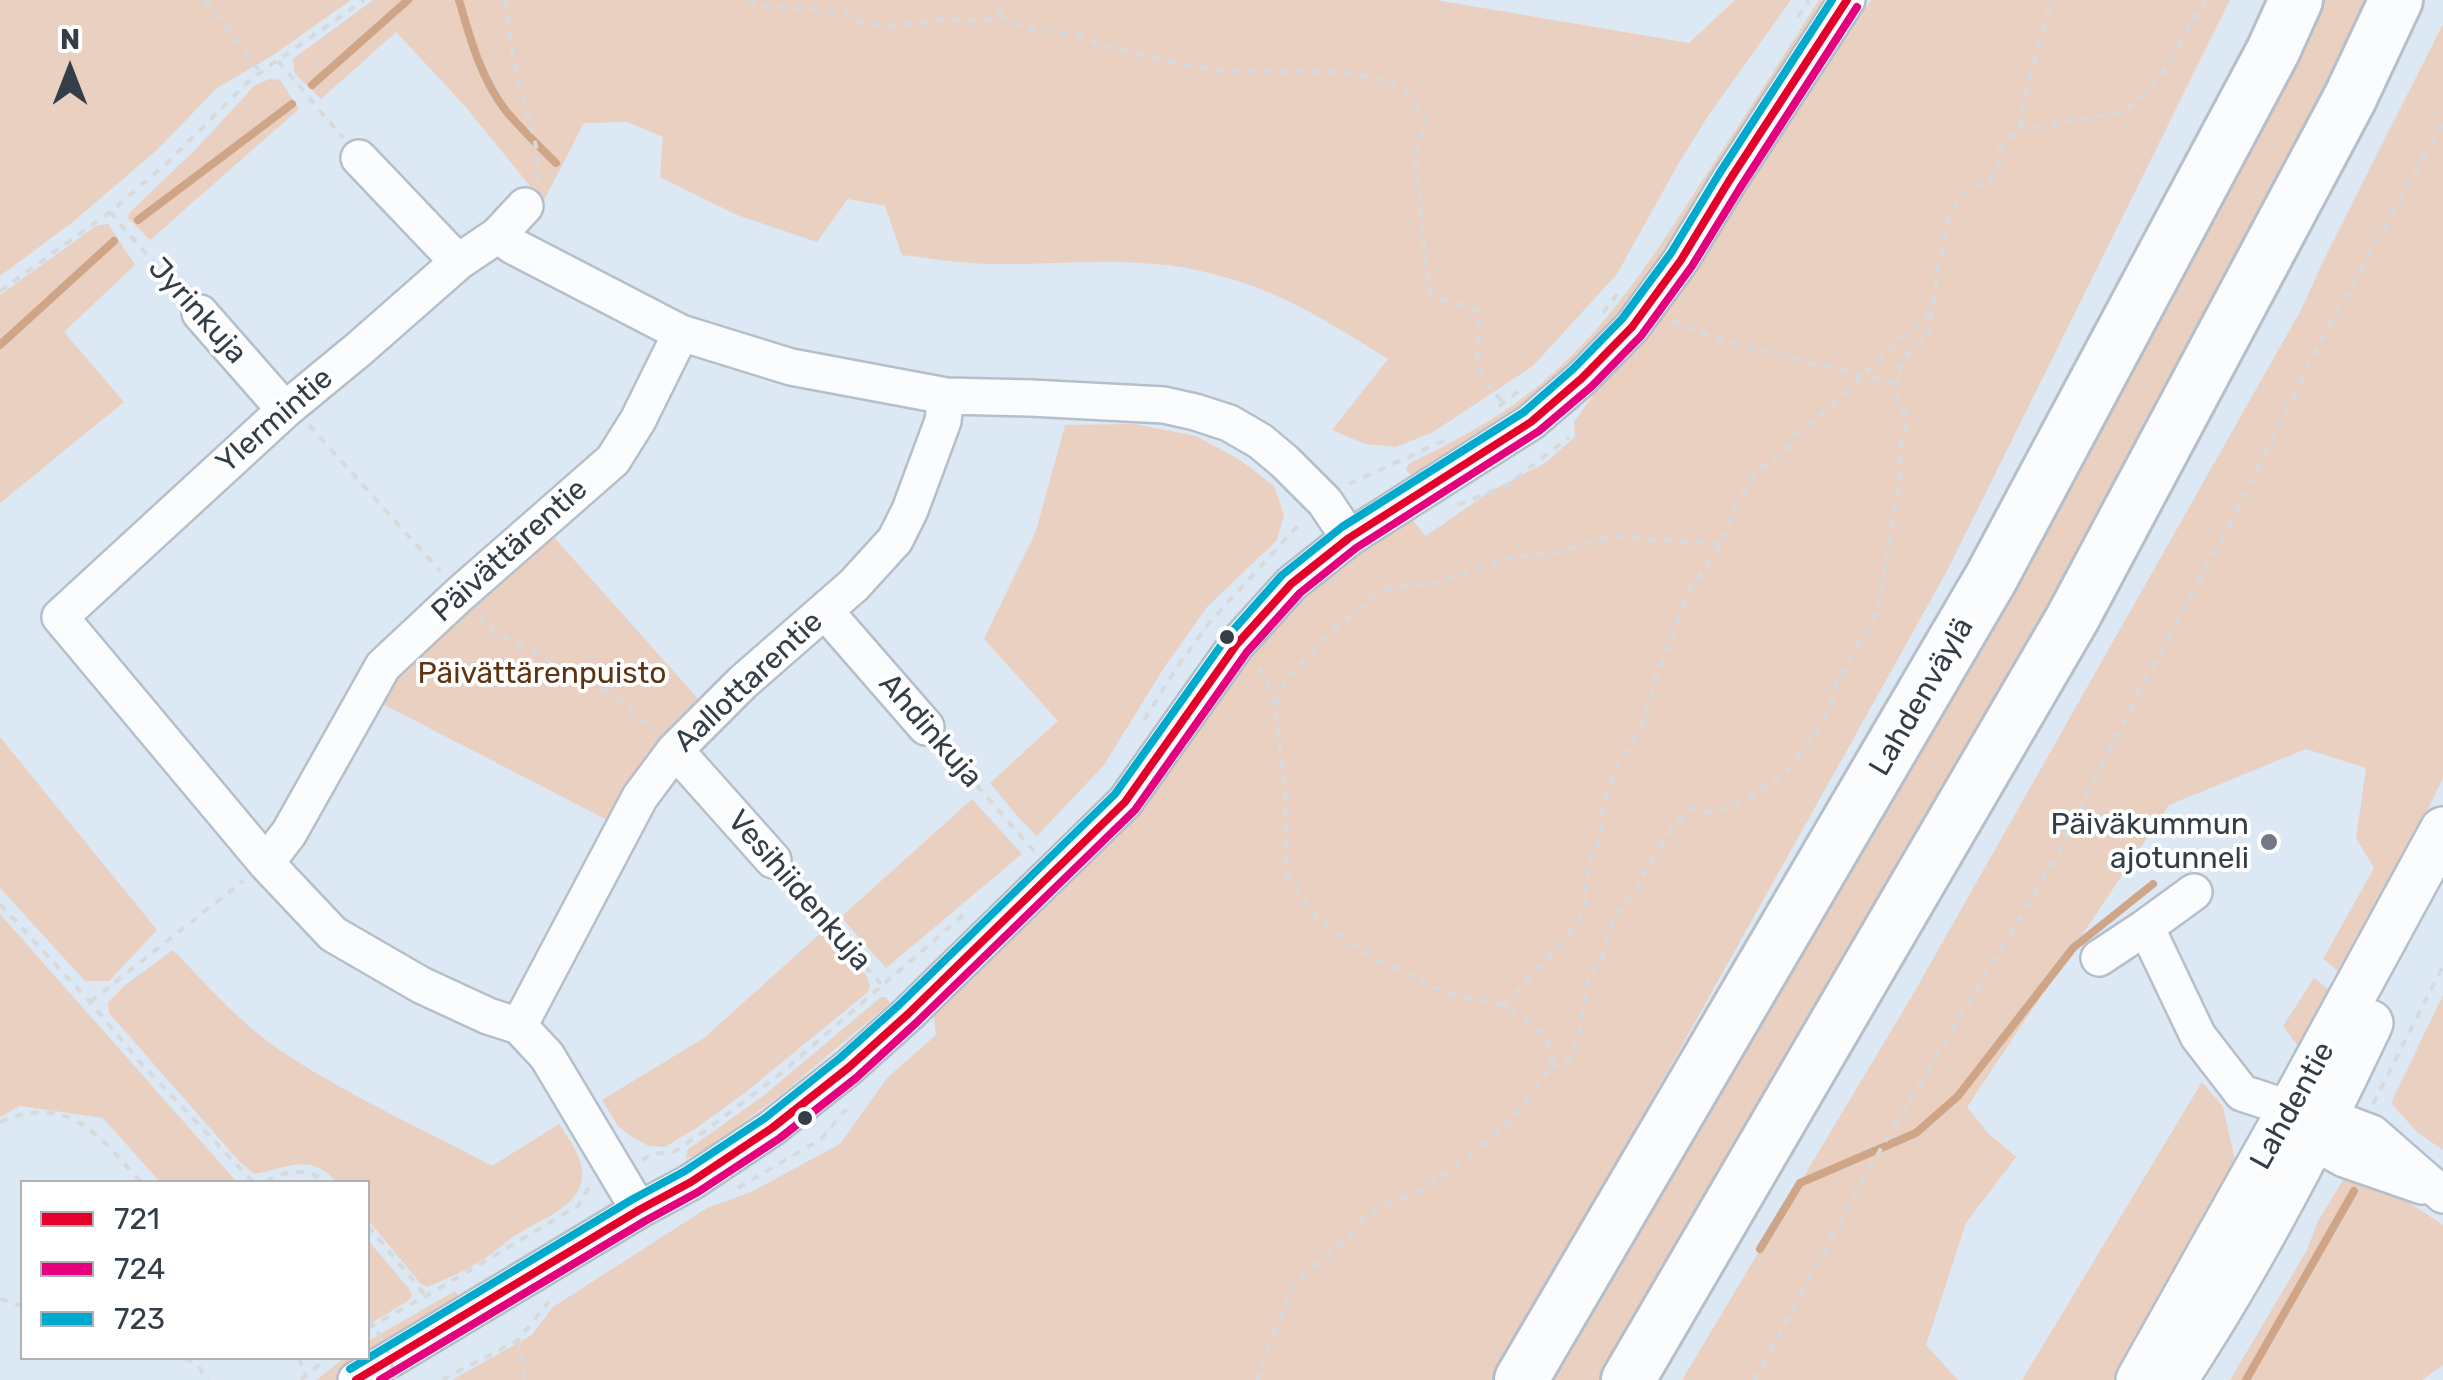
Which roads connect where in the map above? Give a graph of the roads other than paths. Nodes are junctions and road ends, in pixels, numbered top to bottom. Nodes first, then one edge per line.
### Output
1 (1847, 0) edge
2 (2296, 0) edge
3 (2396, 0) edge
4 (359, 158) road end
5 (526, 206) dead end
6 (498, 234) junction
7 (458, 262) junction
8 (200, 313) road end
9 (681, 334) junction
10 (946, 396) junction
11 (284, 410) junction
12 (1349, 538) junction
13 (825, 611) junction
14 (926, 727) road end
15 (674, 750) junction
16 (2443, 830) edge
17 (772, 860) road end
18 (266, 863) junction
19 (2443, 868) edge
20 (2194, 892) dead end
21 (2146, 927) junction
22 (2099, 958) dead end
23 (519, 1026) junction
24 (2310, 1122) junction
25 (2440, 1194) edge
26 (638, 1210) junction
27 (356, 1380) edge
28 (1521, 1380) edge
29 (1628, 1380) edge
30 (2140, 1380) edge
31 (2174, 1380) edge

1 - 12 street
2 - 28 highway, Lahdenväylä
3 - 29 highway
4 - 7 street
5 - 6 street, Ylermintie
6 - 7 street, Ylermintie
6 - 9 street
7 - 11 street, Ylermintie
8 - 11 street, Jyrinkuja
9 - 10 street
9 - 18 street, Päivättärentie
10 - 12 street
10 - 13 street, Aallottarentie
11 - 18 street, Ylermintie
12 - 26 street
13 - 14 street, Ahdinkuja
13 - 15 street, Aallottarentie
15 - 17 street, Vesihiidenkuja
15 - 23 street, Aallottarentie
16 - 24 main road, Lahdentie
18 - 23 street
19 - 24 main road, Lahdentie
20 - 21 street
21 - 22 street
21 - 24 street
23 - 26 street
24 - 25 street
24 - 30 main road, Lahdentie
24 - 31 main road, Lahdentie
26 - 27 street

